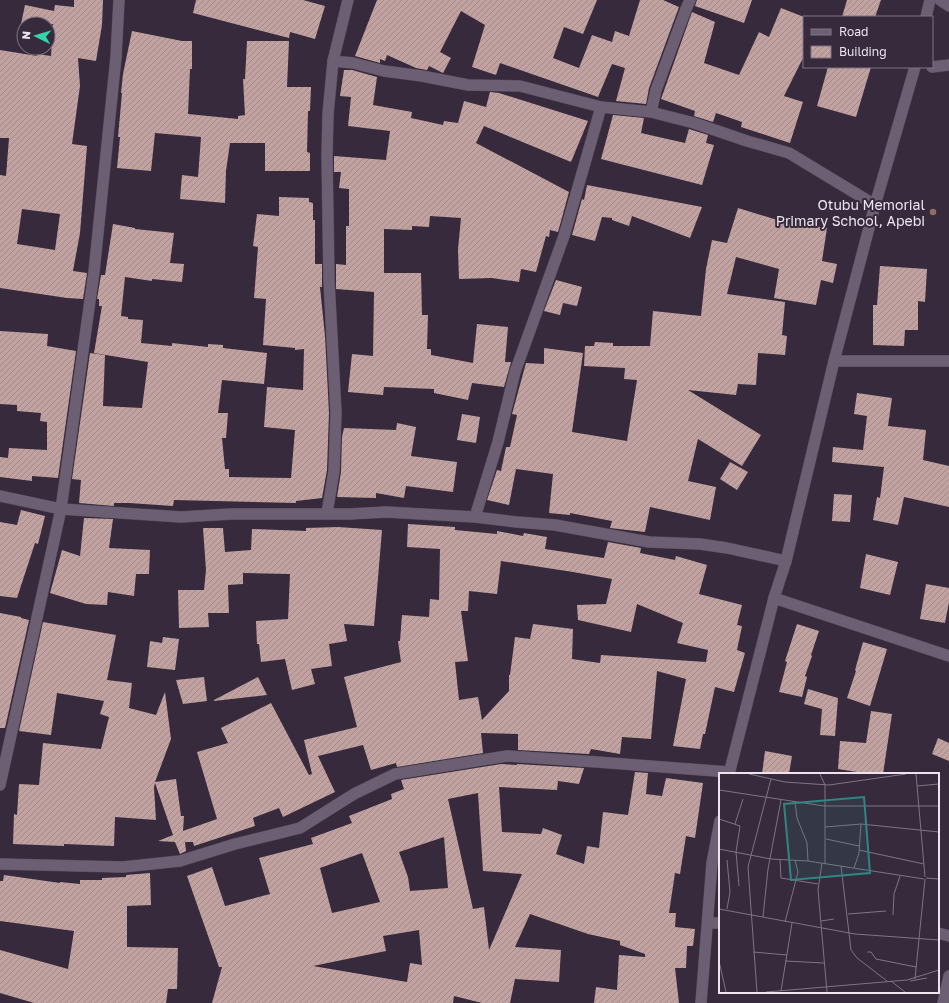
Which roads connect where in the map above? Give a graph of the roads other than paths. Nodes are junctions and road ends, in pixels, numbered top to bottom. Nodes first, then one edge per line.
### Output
1 (119, 0) edge
2 (348, 0) edge
3 (690, 0) edge
4 (930, 0) edge
5 (940, 0) edge
6 (949, 6) edge
7 (926, 16) edge
8 (333, 61) junction
9 (949, 64) edge
10 (933, 67) edge
11 (914, 68) edge
12 (601, 107) junction
13 (651, 112) junction
14 (875, 206) junction
15 (834, 361) junction
16 (949, 362) edge
17 (0, 496) edge
18 (62, 509) junction
19 (327, 513) junction
20 (475, 517) junction
21 (786, 561) junction
22 (774, 598) junction
23 (949, 656) edge
24 (729, 773) edge
25 (0, 785) edge
26 (719, 826) edge
27 (0, 864) edge
28 (719, 922) edge
29 (708, 923) junction
30 (939, 933) edge
31 (949, 936) edge
32 (949, 976) edge
33 (701, 1003) edge
34 (943, 1003) edge

1 - 18 street
2 - 8 street
3 - 13 street
4 - 7 street
5 - 6 street
8 - 12 street
8 - 19 street
9 - 10 street
11 - 14 street
12 - 13 street
12 - 20 street
13 - 14 street
14 - 15 street
15 - 16 street
15 - 21 street
17 - 18 street
18 - 19 street
18 - 25 street
19 - 20 street
20 - 21 street
21 - 22 street
22 - 23 street
22 - 24 street
24 - 27 street
26 - 29 street
28 - 29 street
29 - 33 street
30 - 31 street
32 - 34 street

